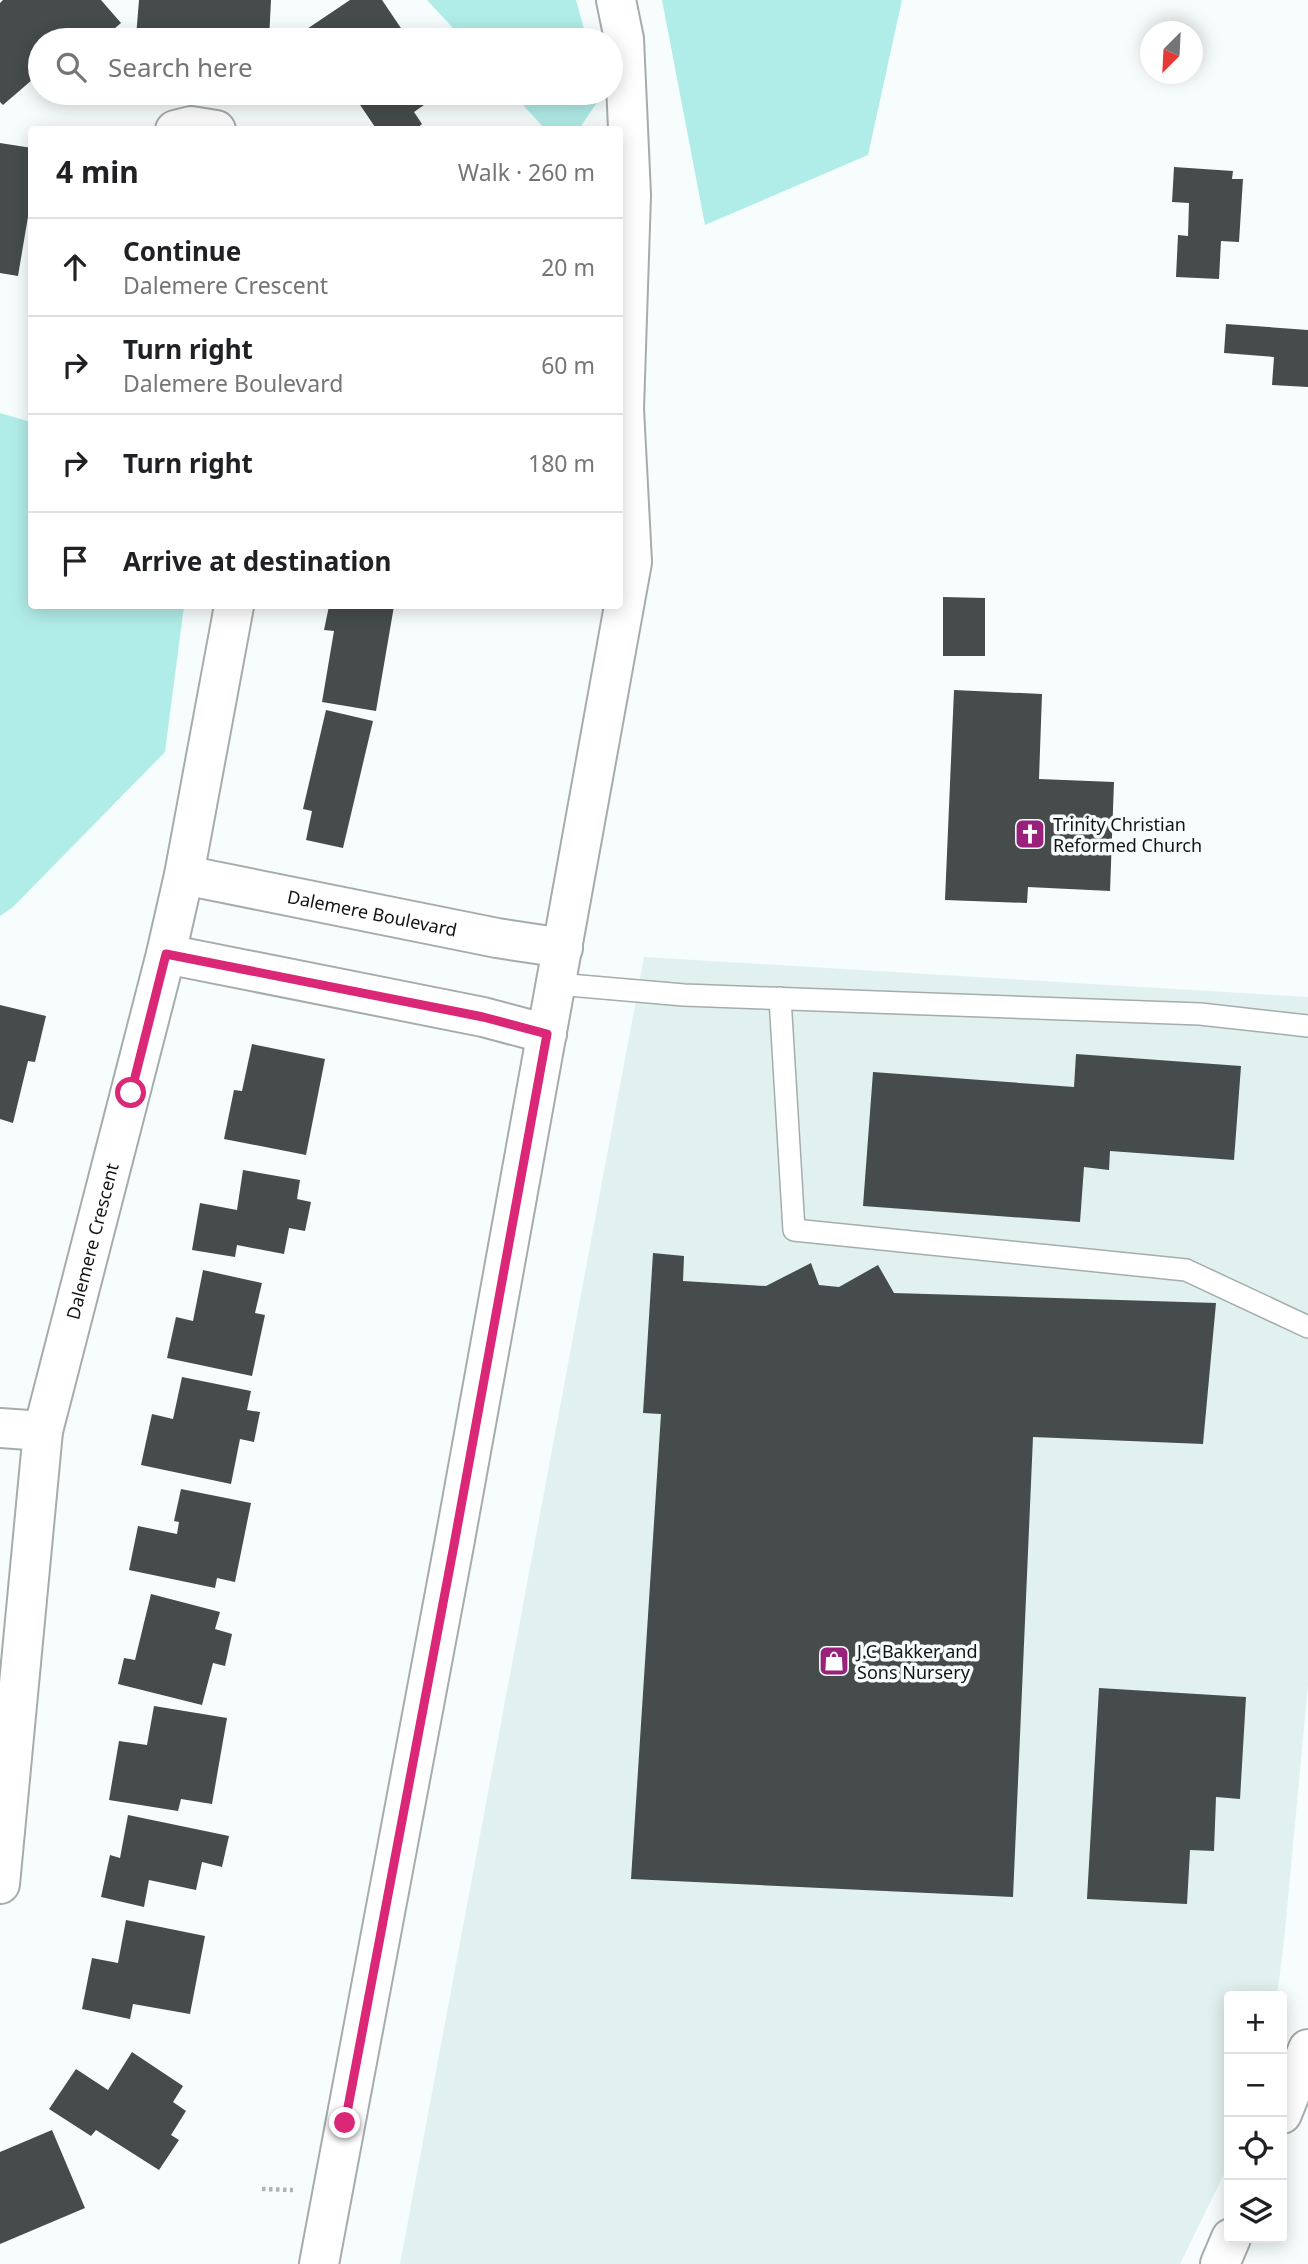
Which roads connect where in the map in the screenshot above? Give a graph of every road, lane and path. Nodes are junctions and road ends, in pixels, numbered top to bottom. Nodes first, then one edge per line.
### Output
1 (616, 0) edge
2 (622, 28) edge
3 (623, 34) edge
4 (233, 609) edge
5 (184, 875) junction
6 (166, 954) junction
7 (560, 966) junction
8 (780, 999) junction
9 (1308, 1026) edge
10 (547, 1034) junction
11 (1308, 1327) edge
12 (0, 1428) edge
13 (43, 1431) junction
14 (0, 1884) edge
15 (1308, 2049) edge
16 (1287, 2102) edge
17 (262, 2189) dead end
18 (293, 2190) dead end
19 (1229, 2243) edge
20 (319, 2264) edge
21 (1220, 2264) edge

1 - 2 main road
3 - 7 main road
4 - 5 main road, Dalemere Crescent
5 - 6 main road, Dalemere Crescent
5 - 7 main road, Dalemere Boulevard
6 - 10 main road
6 - 13 main road, Dalemere Crescent
7 - 8 lane
7 - 10 main road
8 - 9 lane
8 - 11 lane
10 - 20 main road
12 - 13 main road
13 - 14 main road, Dalemere Crescent
15 - 16 main road
17 - 18 path
19 - 21 main road

